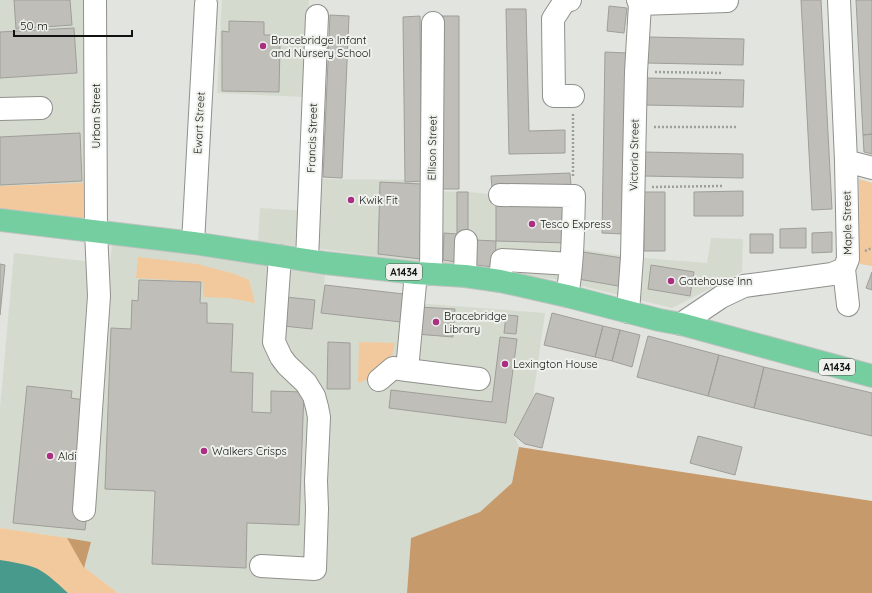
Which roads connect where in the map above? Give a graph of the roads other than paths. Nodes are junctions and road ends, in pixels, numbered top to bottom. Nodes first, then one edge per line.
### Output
1 (95, 0) edge
2 (570, 0) edge
3 (839, 0) edge
4 (727, 1) dead end
5 (639, 2) edge
6 (206, 4) dead end
7 (317, 16) dead end
8 (433, 23) dead end
9 (573, 96) road end
10 (41, 108) dead end
11 (0, 109) edge
12 (846, 161) junction
13 (872, 168) edge
14 (500, 196) dead end
15 (0, 220) edge
16 (96, 231) junction
17 (466, 241) dead end
18 (193, 243) junction
19 (280, 256) junction
20 (307, 260) junction
21 (571, 264) junction
22 (844, 269) junction
23 (423, 273) junction
24 (465, 276) junction
25 (500, 281) junction
26 (567, 296) junction
27 (848, 305) dead end
28 (628, 312) junction
29 (681, 324) junction
30 (408, 370) junction
31 (872, 376) edge
32 (480, 378) dead end
33 (380, 380) dead end
34 (84, 510) dead end
35 (261, 566) dead end

1 - 16 street, Urban Street
2 - 9 street
3 - 12 street, Maple Street
4 - 5 street
5 - 28 street, Victoria Street
6 - 18 street, Ewart Street
7 - 20 street, Francis Street
8 - 23 street, Ellison Street
10 - 11 street
12 - 13 street
12 - 22 street, Maple Street
14 - 21 street
15 - 16 main road, A1434
16 - 18 main road, A1434
16 - 34 street, Urban Street
17 - 24 street
18 - 19 main road, A1434
19 - 20 main road, A1434
19 - 35 street
20 - 23 main road, A1434
21 - 25 street
21 - 26 street
22 - 27 street
22 - 29 street, Maple Street
23 - 24 main road, A1434
23 - 30 street, Ellison Street
24 - 25 main road, A1434
25 - 26 main road, A1434
26 - 28 main road, A1434
28 - 29 main road, A1434
29 - 31 main road, A1434
30 - 32 street
30 - 33 street

